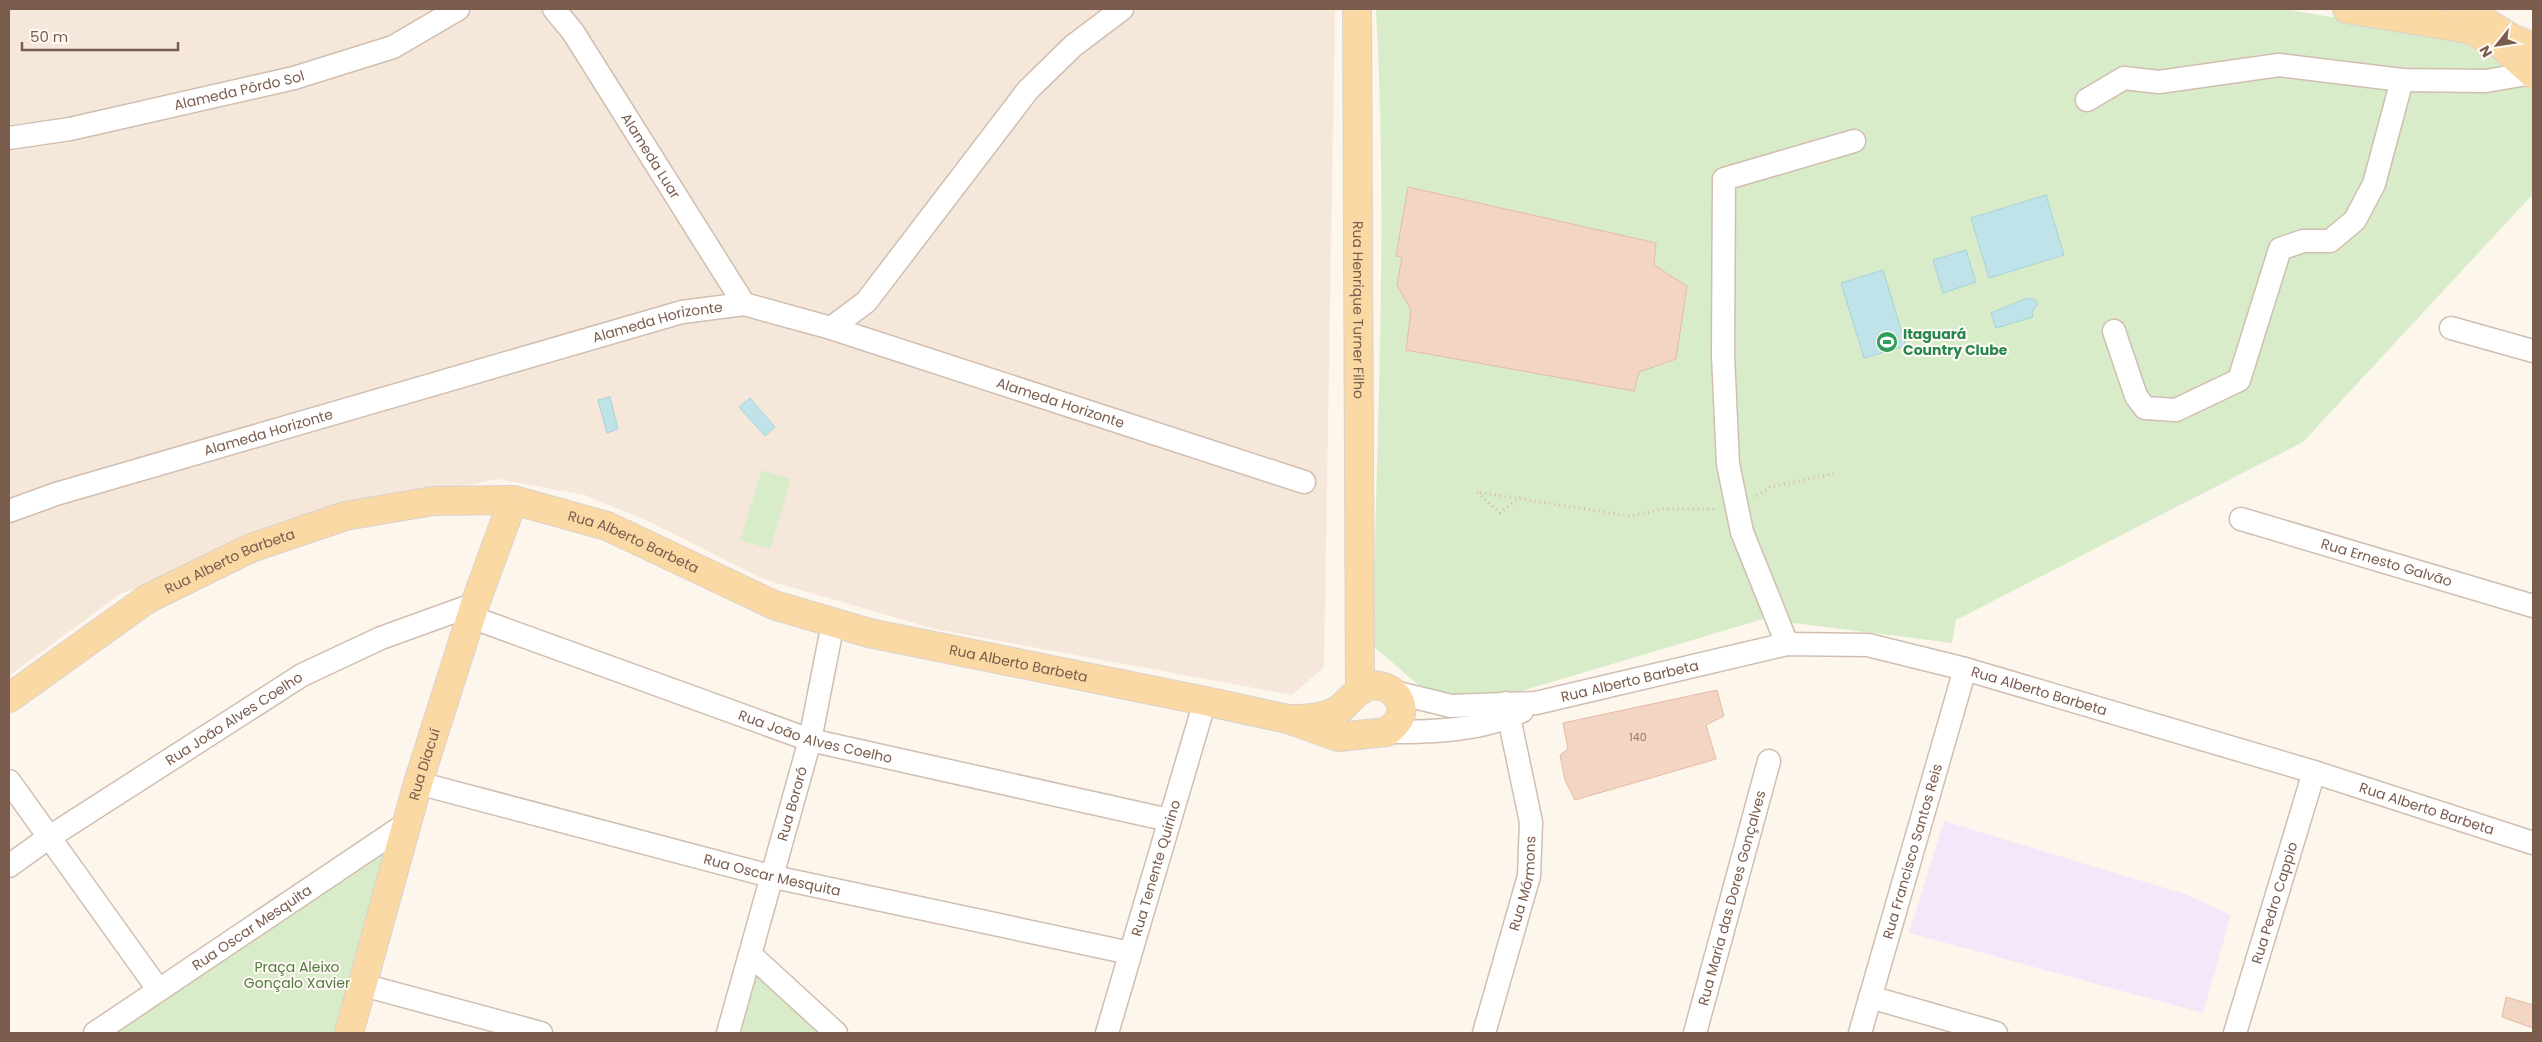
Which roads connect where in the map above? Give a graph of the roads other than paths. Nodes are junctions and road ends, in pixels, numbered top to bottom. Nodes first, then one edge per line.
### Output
1 (458, 9) edge
2 (554, 9) edge
3 (1122, 9) edge
4 (1357, 9) edge
5 (2347, 9) edge
6 (2464, 9) edge
7 (2533, 65) edge
8 (2402, 80) junction
9 (2087, 100) dead end
10 (9, 138) edge
11 (1854, 141) dead end
12 (744, 304) junction
13 (830, 328) junction
14 (2451, 328) dead end
15 (2114, 331) dead end
16 (2533, 351) edge
17 (1304, 482) dead end
18 (513, 500) junction
19 (9, 511) edge
20 (2241, 519) dead end
21 (2533, 606) edge
22 (473, 611) junction
23 (1361, 612) junction
24 (834, 623) junction
25 (1787, 644) junction
26 (1965, 669) junction
27 (1393, 691) junction
28 (1359, 692) junction
29 (9, 698) edge
30 (1205, 701) junction
31 (1507, 710) junction
32 (1288, 719) junction
33 (1380, 733) junction
34 (810, 740) junction
35 (1769, 761) dead end
36 (2314, 772) junction
37 (9, 780) edge
38 (418, 783) junction
39 (1170, 820) junction
40 (408, 822) junction
41 (48, 838) junction
42 (2533, 843) edge
43 (9, 866) edge
44 (774, 877) junction
45 (1130, 953) junction
46 (751, 956) junction
47 (363, 985) junction
48 (158, 989) junction
49 (1870, 997) junction
50 (95, 1033) edge
51 (349, 1033) edge
52 (541, 1033) edge
53 (728, 1033) edge
54 (836, 1033) edge
55 (1107, 1033) edge
56 (1486, 1033) edge
57 (1695, 1033) edge
58 (1860, 1033) edge
59 (1996, 1033) edge
60 (2235, 1033) edge

1 - 10 street, Alameda Pôrdo Sol
2 - 12 street, Alameda Luar
3 - 13 street
4 - 23 main road, Rua Henrique Turner Filho
5 - 7 main road
6 - 7 main road
7 - 8 street
8 - 9 street
8 - 15 street
11 - 25 street
12 - 13 street, Alameda Horizonte
12 - 19 street, Alameda Horizonte
13 - 17 street, Alameda Horizonte
14 - 16 street
18 - 22 main road, Rua Diacuí
18 - 24 main road, Rua Alberto Barbeta
18 - 29 main road, Rua Alberto Barbeta
20 - 21 street, Rua Ernesto Galvão
22 - 34 street, Rua João Alves Coelho
22 - 38 main road, Rua Diacuí
22 - 41 street, Rua João Alves Coelho
23 - 27 main road
23 - 28 main road
24 - 30 main road, Rua Alberto Barbeta
24 - 34 street, Rua Bororó
25 - 26 street, Rua Alberto Barbeta
25 - 31 street, Rua Alberto Barbeta
26 - 36 street, Rua Alberto Barbeta
26 - 49 street, Rua Francisco Santos Reis
27 - 28 main road
27 - 31 street
27 - 33 main road
28 - 32 main road
28 - 33 main road
30 - 32 main road, Rua Alberto Barbeta
30 - 39 street, Rua Tenente Quirino
31 - 33 street
31 - 56 street, Rua Mórmons
32 - 33 main road
34 - 39 street, Rua João Alves Coelho
34 - 44 street, Rua Bororó
35 - 57 street, Rua Maria das Dores Gonçalves
36 - 42 street, Rua Alberto Barbeta
36 - 60 street, Rua Pedro Cappio
37 - 41 street
38 - 40 main road, Rua Diacuí
38 - 44 street, Rua Oscar Mesquita
39 - 45 street, Rua Tenente Quirino
40 - 47 main road, Rua Diacuí
40 - 48 street, Rua Oscar Mesquita
41 - 43 street, Rua João Alves Coelho
41 - 48 street
44 - 45 street, Rua Oscar Mesquita
44 - 46 street, Rua Bororó
45 - 55 street, Rua Tenente Quirino
46 - 53 street, Rua Bororó
46 - 54 street
47 - 51 main road, Rua Diacuí
47 - 52 street
48 - 50 street, Rua Oscar Mesquita
49 - 58 street, Rua Francisco Santos Reis
49 - 59 street

